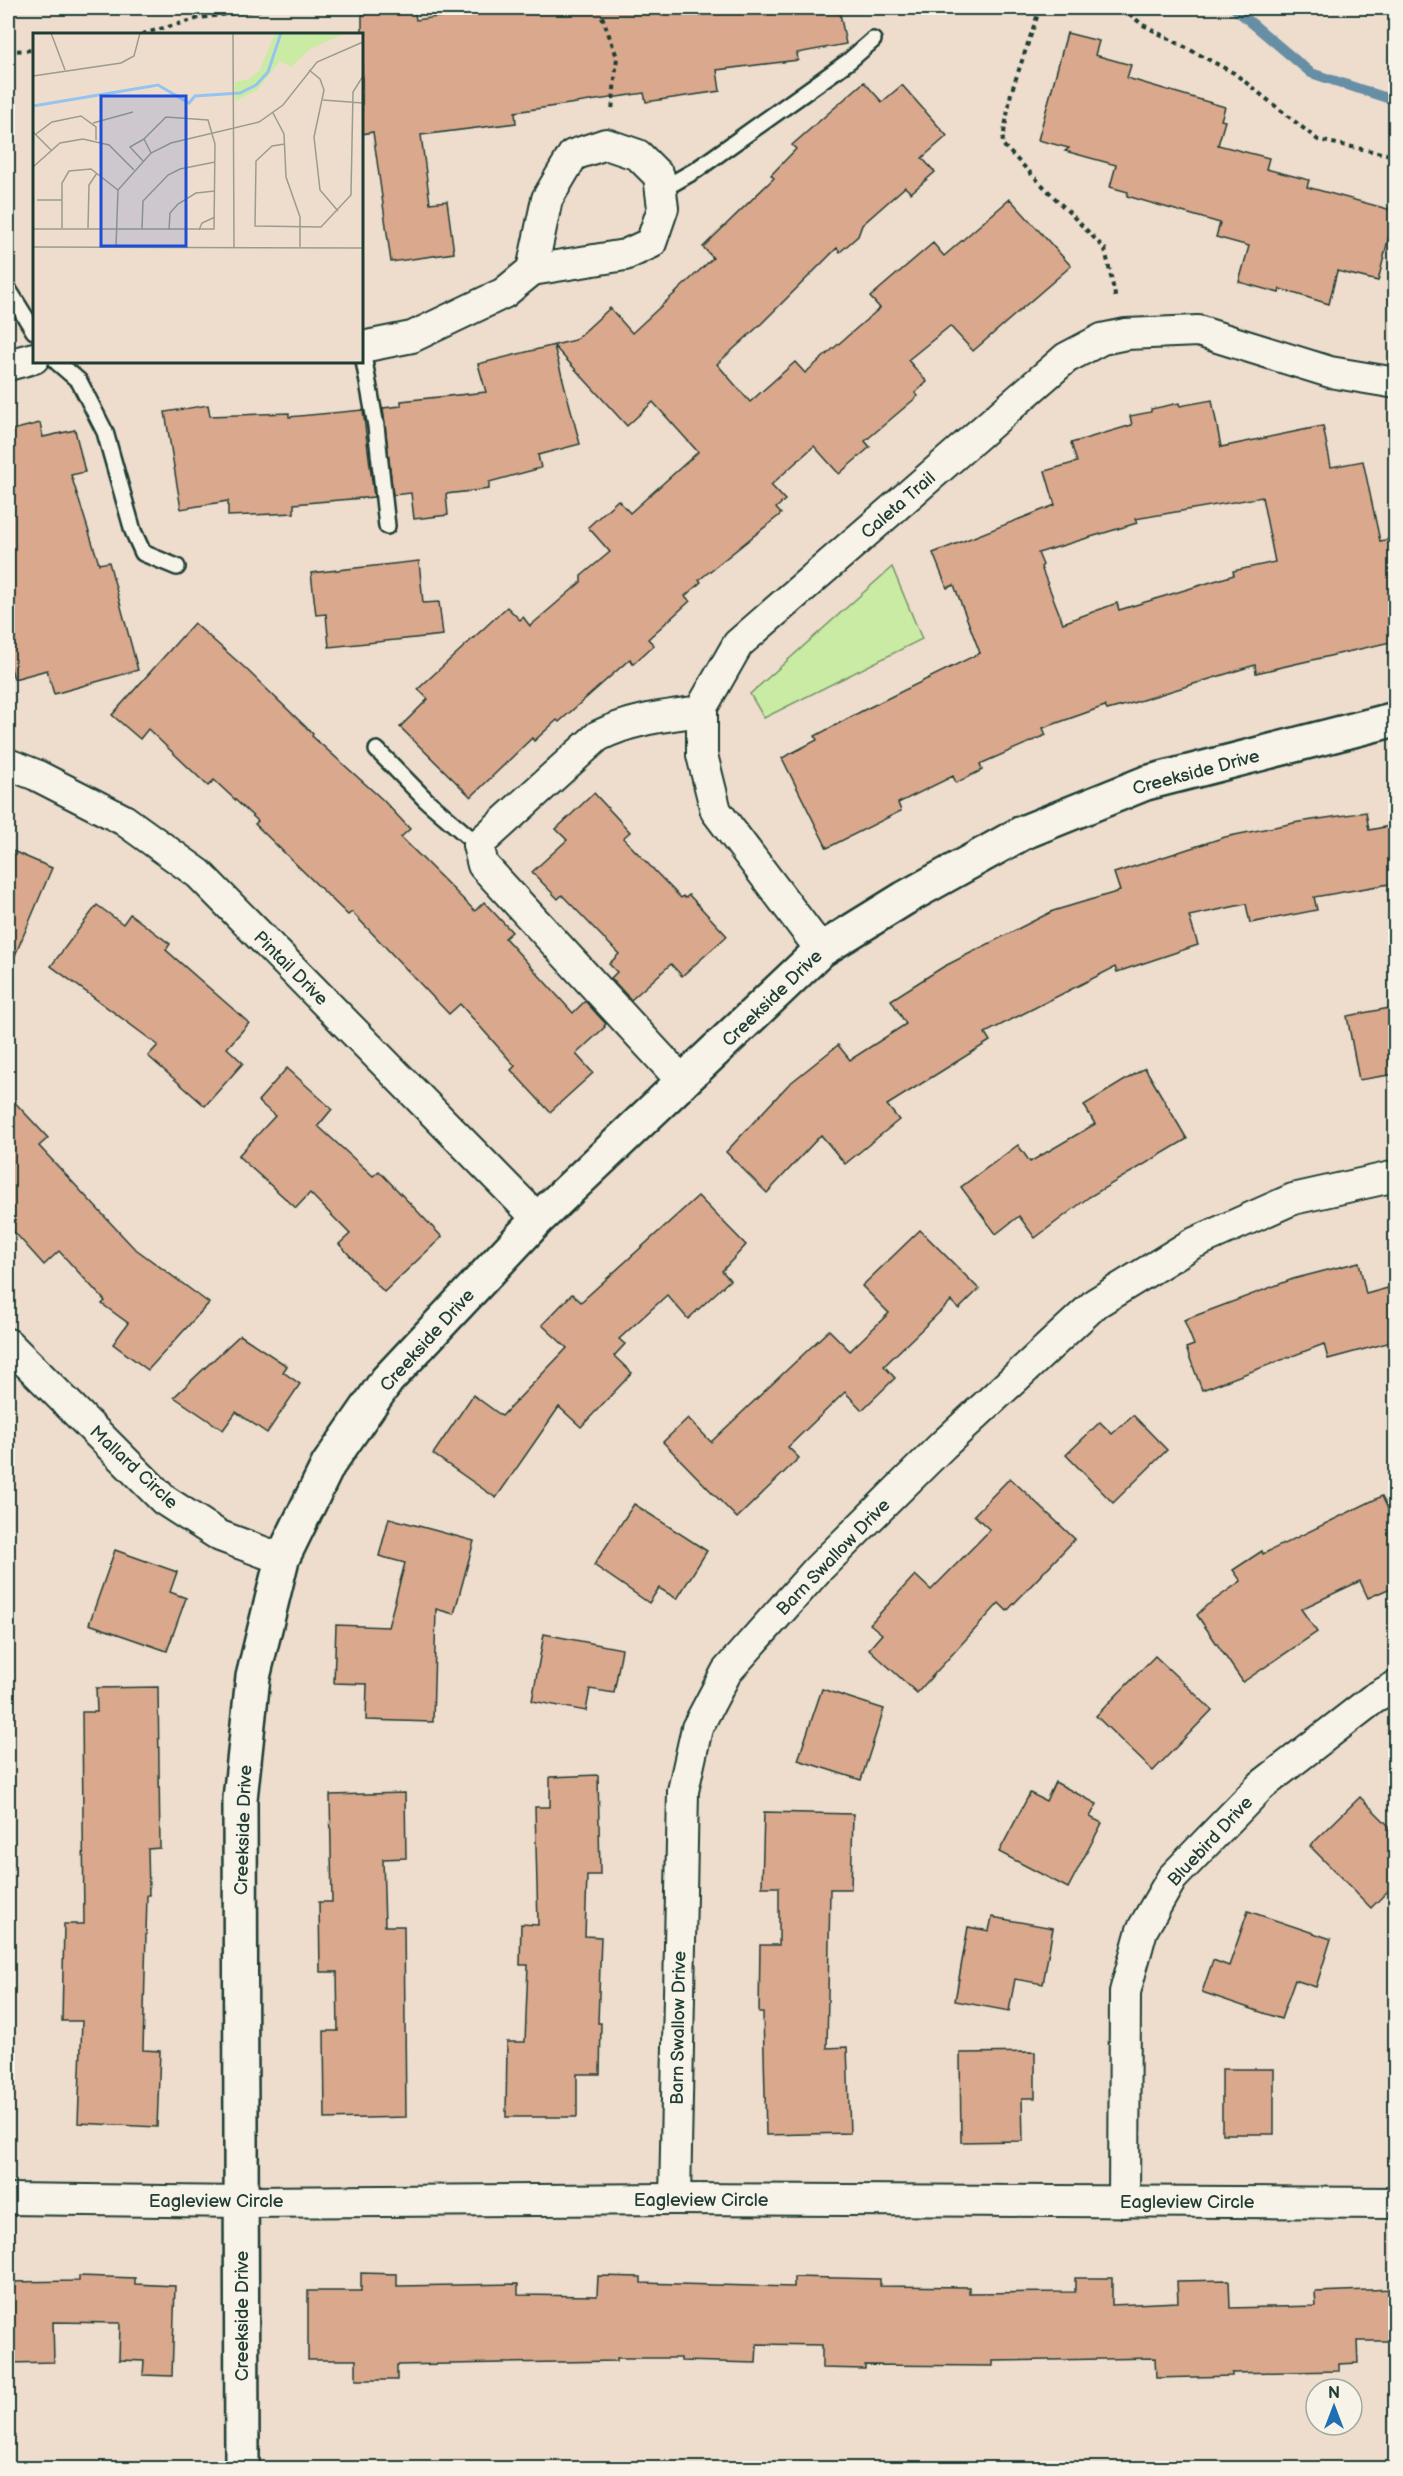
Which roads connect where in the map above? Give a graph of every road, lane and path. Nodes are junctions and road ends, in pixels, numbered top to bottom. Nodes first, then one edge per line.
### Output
1 (272, 8) edge
2 (598, 8) edge
3 (1040, 8) edge
4 (1122, 8) edge
5 (146, 33) edge
6 (873, 40) dead end
7 (33, 50) edge
8 (8, 51) edge
9 (606, 144) junction
10 (1395, 156) edge
11 (660, 190) junction
12 (532, 270) junction
13 (8, 289) edge
14 (1116, 300) dead end
15 (33, 329) edge
16 (363, 349) edge
17 (363, 354) edge
18 (33, 358) edge
19 (58, 363) edge
20 (8, 365) edge
21 (1395, 383) edge
22 (387, 526) dead end
23 (177, 567) dead end
24 (702, 711) junction
25 (1395, 719) edge
26 (377, 750) dead end
27 (8, 764) edge
28 (478, 845) junction
29 (821, 950) junction
30 (683, 1082) junction
31 (1395, 1176) edge
32 (538, 1219) junction
33 (8, 1344) edge
34 (282, 1558) junction
35 (1395, 1686) edge
36 (8, 2199) edge
37 (675, 2199) junction
38 (243, 2202) junction
39 (1124, 2202) junction
40 (1395, 2204) edge
41 (242, 2469) edge

1 - 5 path
2 - 9 path
3 - 14 path
4 - 10 path
6 - 11 lane
7 - 8 path
9 - 11 street
9 - 12 street
11 - 12 street
12 - 16 street
13 - 15 lane
17 - 22 lane
18 - 20 street
19 - 23 lane
21 - 24 street, Caleta Trail
24 - 28 street
24 - 29 street, Caleta Trail
25 - 29 street, Creekside Drive
26 - 28 lane
27 - 32 street, Pintail Drive
28 - 30 street
29 - 30 street, Creekside Drive
30 - 32 street, Creekside Drive
31 - 37 street, Barn Swallow Drive
32 - 34 street, Creekside Drive
33 - 34 street, Mallard Circle
34 - 38 street, Creekside Drive
35 - 39 street, Bluebird Drive
36 - 38 street, Eagleview Circle
37 - 38 street, Eagleview Circle
37 - 39 street, Eagleview Circle
38 - 41 street, Creekside Drive
39 - 40 street, Eagleview Circle

